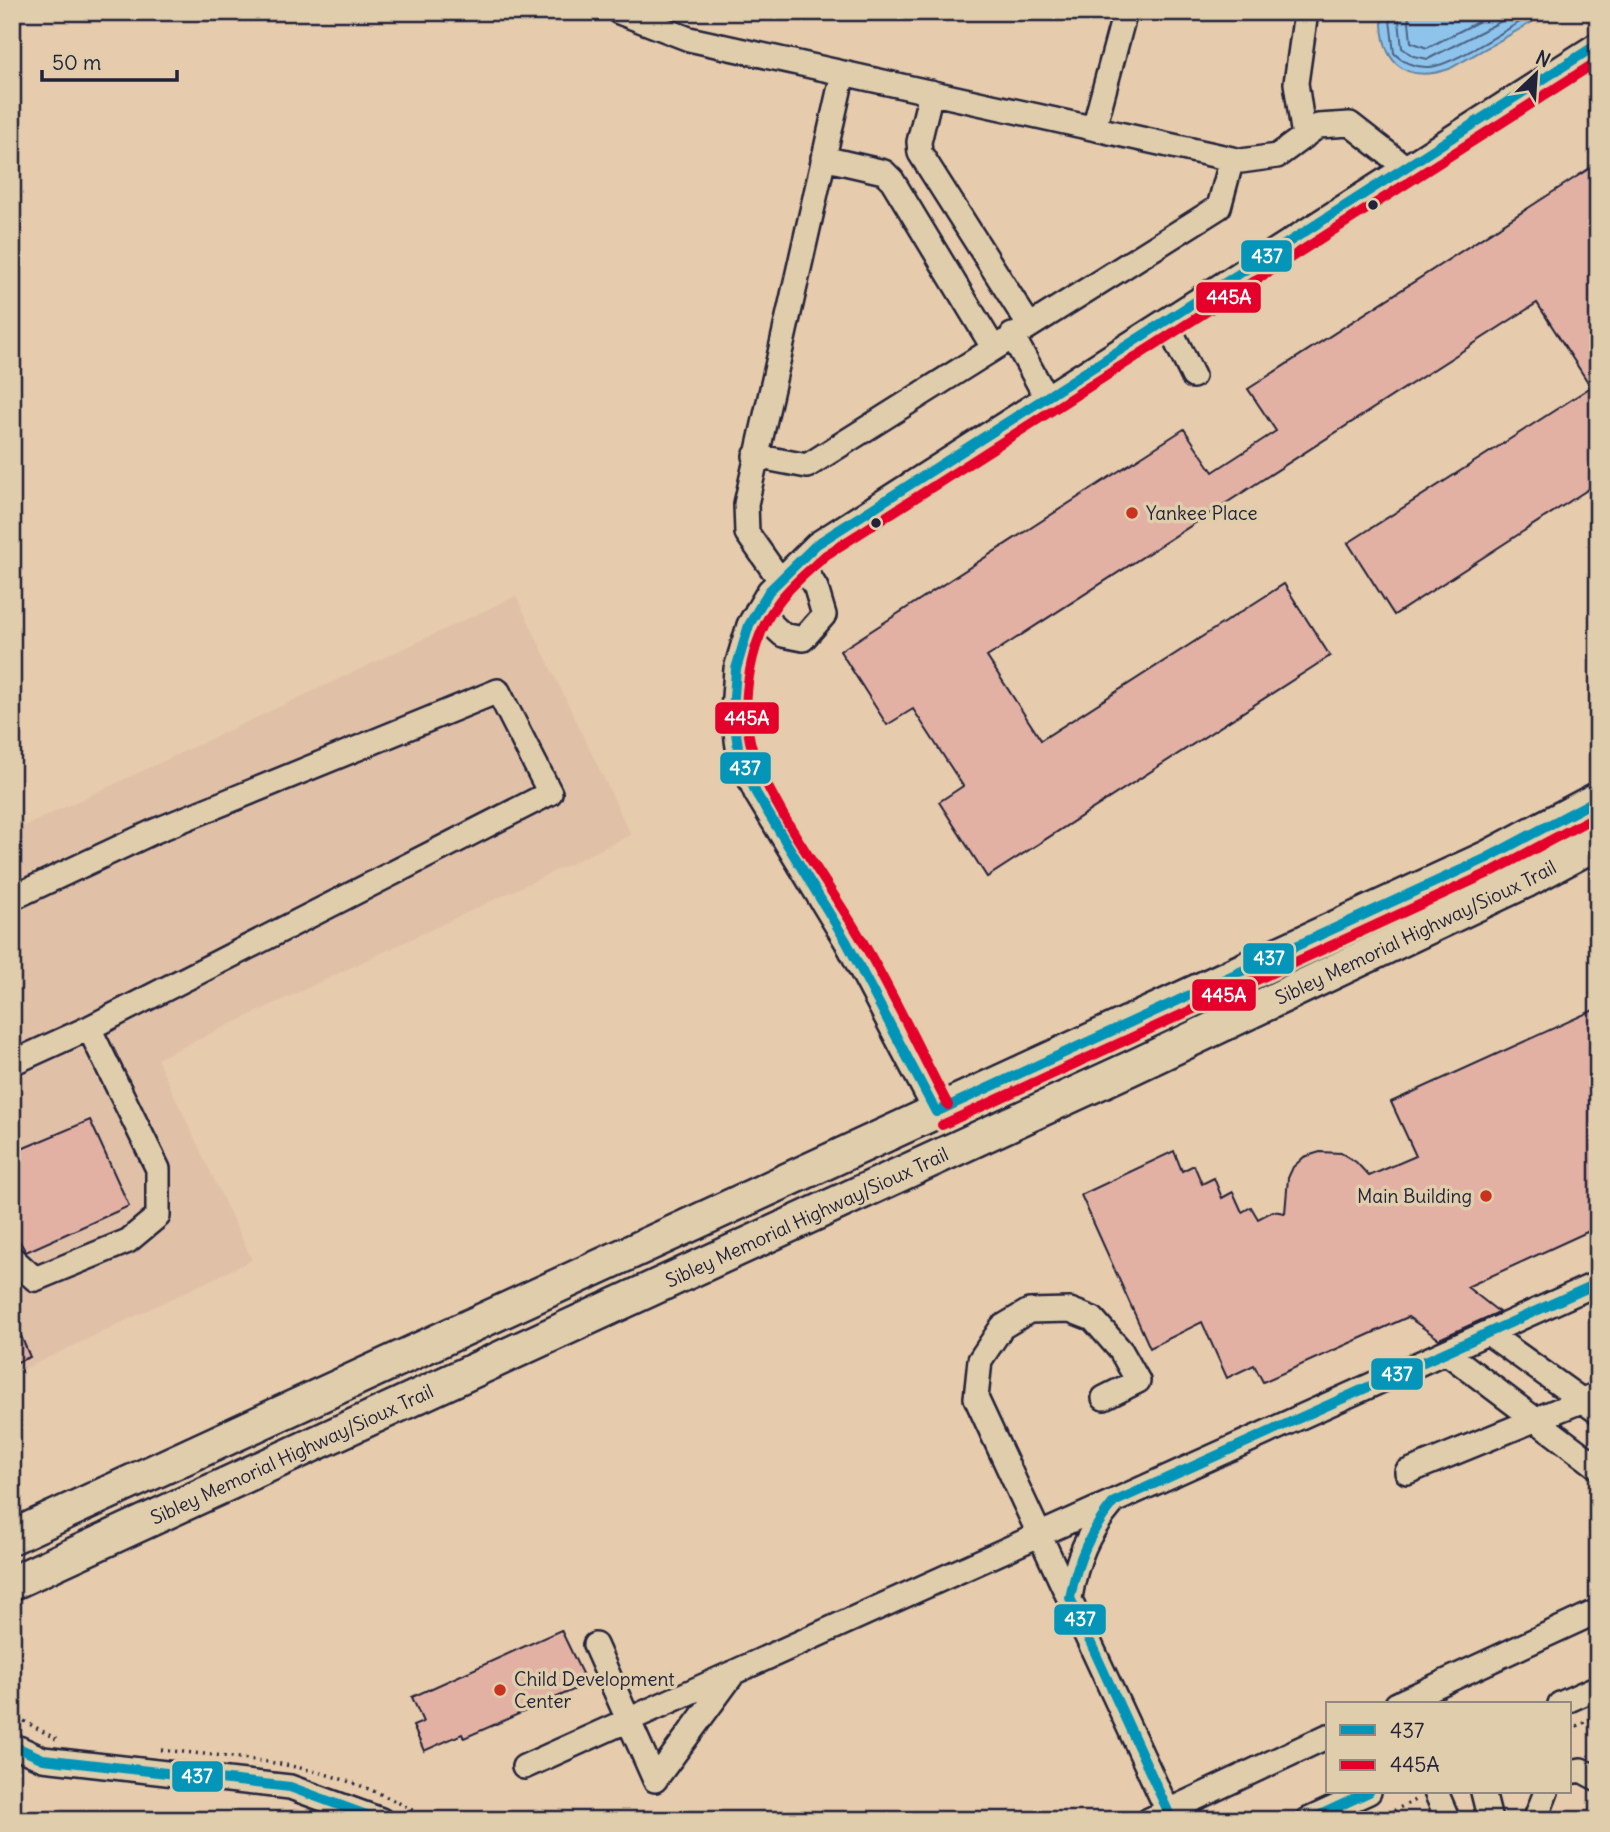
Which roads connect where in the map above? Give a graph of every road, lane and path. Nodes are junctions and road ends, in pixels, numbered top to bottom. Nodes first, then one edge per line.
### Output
1 (619, 12) edge
2 (1125, 12) edge
3 (1306, 12) edge
4 (1598, 44) edge
5 (843, 73) junction
6 (931, 92) junction
7 (1094, 128) junction
8 (1304, 137) junction
9 (823, 158) junction
10 (1232, 159) junction
11 (1405, 167) junction
12 (1166, 321) junction
13 (1011, 336) junction
14 (1193, 376) dead end
15 (1046, 397) junction
16 (755, 456) junction
17 (800, 561) junction
18 (780, 580) junction
19 (757, 611) junction
20 (1598, 799) edge
21 (1598, 842) edge
22 (12, 898) edge
23 (89, 1028) junction
24 (12, 1063) edge
25 (936, 1112) junction
26 (12, 1258) edge
27 (1598, 1283) edge
28 (1488, 1333) junction
29 (1446, 1352) junction
30 (1104, 1398) dead end
31 (1592, 1402) edge
32 (1533, 1418) junction
33 (1598, 1466) edge
34 (1408, 1472) dead end
35 (1114, 1502) junction
36 (1041, 1534) junction
37 (12, 1537) edge
38 (12, 1583) edge
39 (1070, 1598) junction
40 (1598, 1611) edge
41 (595, 1646) dead end
42 (735, 1672) junction
43 (1598, 1687) edge
44 (1401, 1702) edge
45 (1564, 1702) edge
46 (1598, 1716) edge
47 (627, 1720) junction
48 (1572, 1728) edge
49 (1326, 1737) edge
50 (12, 1745) edge
51 (524, 1767) dead end
52 (1572, 1772) edge
53 (1598, 1779) edge
54 (1365, 1794) edge
55 (1484, 1794) edge
56 (1545, 1794) edge
57 (1428, 1795) edge
58 (1163, 1817) edge
59 (381, 1820) edge
60 (1308, 1820) edge
61 (1375, 1820) edge
62 (1448, 1820) edge
63 (1490, 1820) edge
64 (1535, 1820) edge

1 - 5 street
2 - 7 street
3 - 8 street
4 - 11 street
5 - 6 street
5 - 9 street
6 - 7 street
6 - 13 street
7 - 10 street
8 - 10 street
8 - 11 street
9 - 13 street
9 - 16 street
10 - 13 street
11 - 12 street
12 - 14 street
12 - 15 street
13 - 15 street
13 - 16 street
15 - 17 street
16 - 18 street
17 - 18 street
17 - 19 street
18 - 19 street
19 - 25 street
20 - 25 highway, Sibley Memorial Highway/Sioux Trail
21 - 38 highway, Sibley Memorial Highway/Sioux Trail
22 - 23 street
23 - 24 street
23 - 26 street
25 - 37 highway, Sibley Memorial Highway/Sioux Trail
27 - 28 street
28 - 29 street
28 - 31 street
29 - 32 street
29 - 35 street
30 - 36 street
31 - 32 street
32 - 33 street
32 - 34 street
35 - 36 street
35 - 39 street
36 - 39 street
36 - 42 street
39 - 58 street
40 - 44 street
41 - 47 street
42 - 47 street
42 - 47 street
43 - 45 street
46 - 48 path
47 - 51 street
49 - 58 street
50 - 59 street
52 - 53 street
54 - 60 street
55 - 63 street
56 - 64 street
57 - 61 path
57 - 62 street

